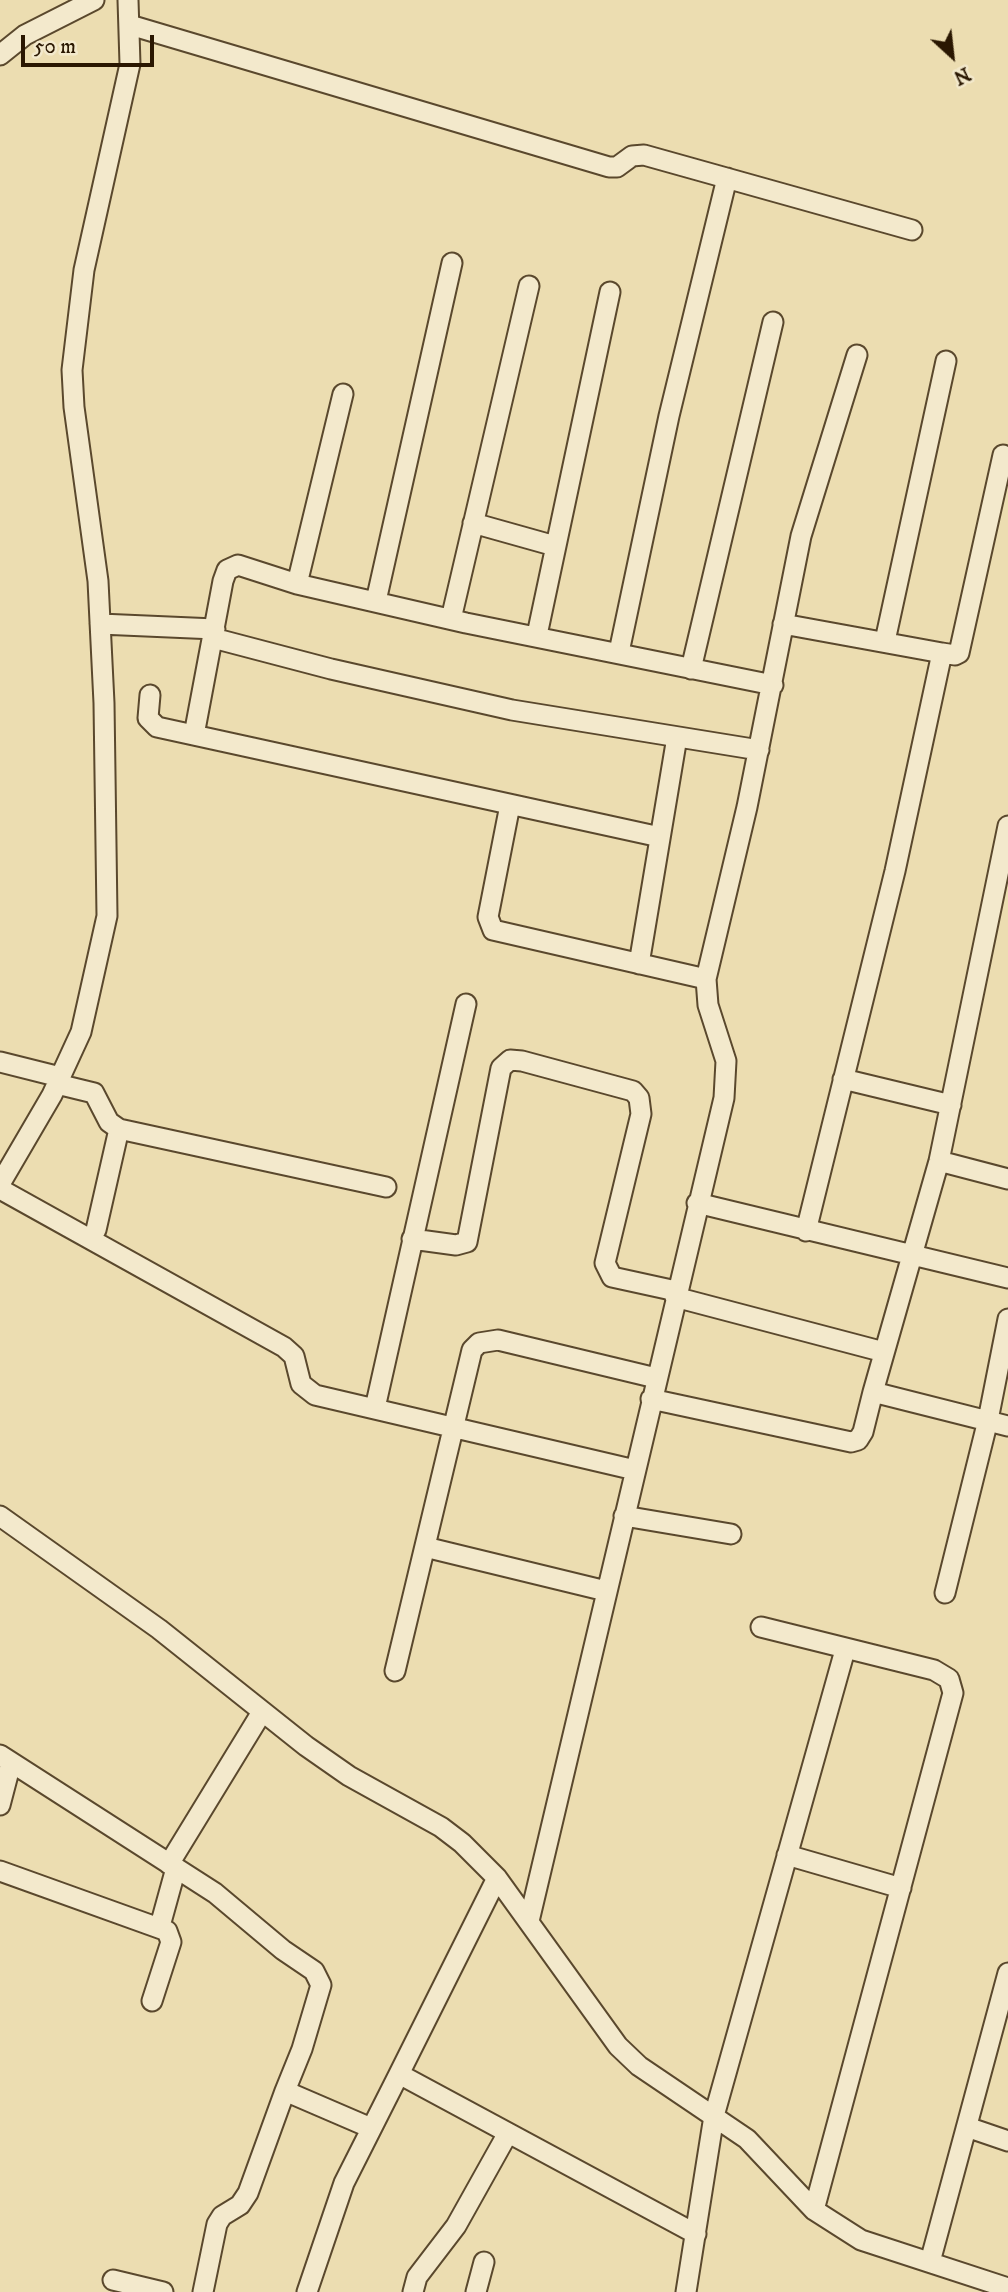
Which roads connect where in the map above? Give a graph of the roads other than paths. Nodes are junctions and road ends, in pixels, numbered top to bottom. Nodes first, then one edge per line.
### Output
1 (94, 0) edge
2 (128, 0) edge
3 (130, 25) junction
4 (0, 55) edge
5 (727, 178) junction
6 (912, 230) dead end
7 (452, 263) dead end
8 (529, 286) dead end
9 (610, 292) dead end
10 (772, 322) dead end
11 (857, 355) dead end
12 (946, 360) dead end
13 (343, 394) dead end
14 (1003, 455) dead end
15 (473, 523) junction
16 (555, 546) junction
17 (297, 584) junction
18 (376, 601) junction
19 (451, 619) junction
20 (100, 624) junction
21 (783, 624) junction
22 (214, 634) junction
23 (537, 635) junction
24 (885, 641) junction
25 (619, 652) junction
26 (942, 653) junction
27 (691, 669) junction
28 (773, 685) junction
29 (150, 695) dead end
30 (194, 735) junction
31 (677, 737) junction
32 (759, 750) junction
33 (510, 805) junction
34 (1008, 826) edge
35 (660, 837) junction
36 (999, 915) edge
37 (639, 964) junction
38 (706, 979) junction
39 (466, 1004) dead end
40 (0, 1062) edge
41 (843, 1079) junction
42 (59, 1081) junction
43 (951, 1105) junction
44 (119, 1129) junction
45 (939, 1161) junction
46 (1008, 1178) edge
47 (0, 1187) edge
48 (386, 1187) dead end
49 (697, 1203) junction
50 (96, 1230) dead end
51 (806, 1231) junction
52 (412, 1239) junction
53 (912, 1257) junction
54 (1008, 1278) edge
55 (676, 1294) junction
56 (1008, 1319) edge
57 (884, 1352) junction
58 (656, 1378) junction
59 (873, 1392) junction
60 (651, 1399) junction
61 (374, 1408) junction
62 (988, 1420) junction
63 (455, 1426) junction
64 (1008, 1426) edge
65 (635, 1469) junction
66 (0, 1516) edge
67 (624, 1516) junction
68 (731, 1534) dead end
69 (425, 1548) junction
70 (606, 1591) junction
71 (945, 1593) dead end
72 (761, 1627) dead end
73 (845, 1650) junction
74 (395, 1671) dead end
75 (262, 1712) junction
76 (6, 1759) edge
77 (0, 1805) edge
78 (787, 1855) junction
79 (173, 1866) junction
80 (0, 1871) edge
81 (497, 1878) junction
82 (901, 1888) junction
83 (529, 1921) junction
84 (160, 1926) junction
85 (1008, 1973) edge
86 (152, 2001) dead end
87 (399, 2074) junction
88 (285, 2091) junction
89 (714, 2116) junction
90 (967, 2127) junction
91 (371, 2128) junction
92 (508, 2133) junction
93 (1008, 2141) edge
94 (814, 2210) junction
95 (696, 2234) junction
96 (484, 2262) dead end
97 (930, 2262) junction
98 (113, 2280) dead end
99 (1008, 2288) edge
100 (163, 2292) edge
101 (203, 2292) edge
102 (307, 2292) edge
103 (413, 2292) edge
104 (475, 2292) edge
105 (685, 2292) edge

1 - 4 street
2 - 3 street
3 - 5 street
3 - 20 street
5 - 6 street
5 - 25 street
7 - 18 street
8 - 15 street
9 - 16 street
10 - 27 street
11 - 21 street
12 - 24 street
13 - 17 street
14 - 26 street
15 - 16 street
15 - 19 street
16 - 23 street
17 - 18 street
17 - 22 street
18 - 19 street
19 - 23 street
20 - 22 street
20 - 42 street
21 - 24 street
21 - 28 street
22 - 30 street
22 - 31 street
23 - 25 street
24 - 26 street
25 - 27 street
26 - 41 street
27 - 28 street
28 - 32 street
29 - 30 street
30 - 33 street
31 - 32 street
31 - 35 street
32 - 38 street
33 - 35 street
33 - 37 street
34 - 36 street
35 - 37 street
36 - 43 street
37 - 38 street
38 - 49 street
39 - 52 street
40 - 42 street
41 - 43 street
41 - 51 street
42 - 44 street
42 - 47 street
43 - 45 street
44 - 48 street
44 - 50 street
45 - 46 street
45 - 53 street
47 - 61 street
49 - 51 street
49 - 55 street
51 - 53 street
52 - 55 street
52 - 61 street
53 - 54 street
53 - 57 street
55 - 57 street
55 - 58 street
56 - 62 street
57 - 59 street
58 - 60 street
58 - 63 street
59 - 60 street
59 - 62 street
60 - 65 street
61 - 63 street
62 - 64 street
62 - 71 street
63 - 65 street
63 - 69 street
65 - 67 street
66 - 75 street
67 - 68 street
67 - 70 street
69 - 70 street
69 - 74 street
70 - 83 street
72 - 73 street
73 - 78 street
73 - 82 street
75 - 79 street
75 - 81 street
76 - 77 street
76 - 79 street
78 - 82 street
78 - 89 street
79 - 84 street
79 - 88 street
80 - 84 street
81 - 83 street
81 - 87 street
82 - 94 street
83 - 89 street
84 - 86 street
85 - 90 street
87 - 91 street
87 - 92 street
88 - 91 street
88 - 101 street
89 - 94 street
89 - 95 street
90 - 93 street
90 - 97 street
91 - 102 street
92 - 95 street
92 - 103 street
94 - 97 street
95 - 105 street
96 - 104 street
97 - 99 street
98 - 100 street

